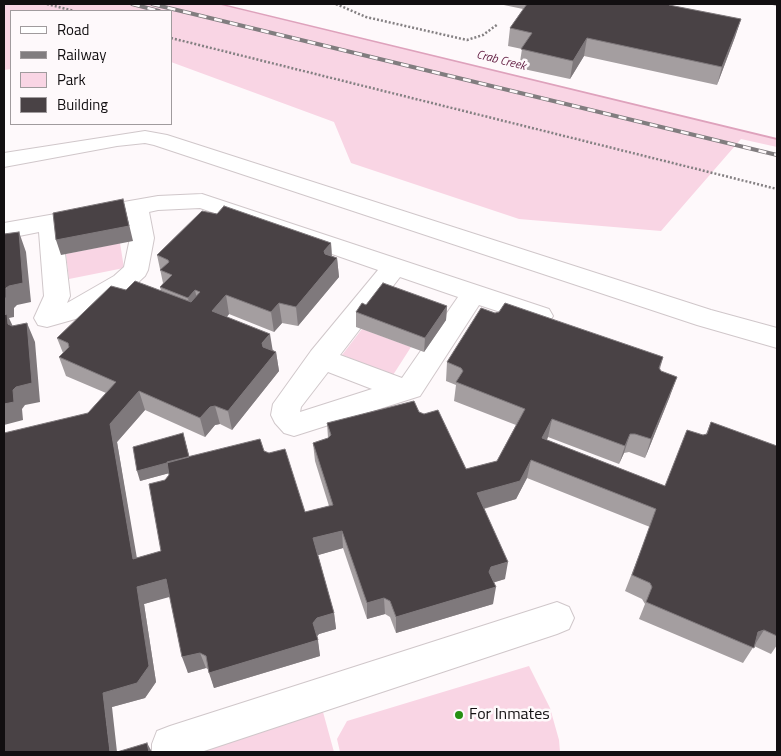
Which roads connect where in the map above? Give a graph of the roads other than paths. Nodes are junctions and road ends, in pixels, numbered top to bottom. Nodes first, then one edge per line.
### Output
1 (4, 160) edge
2 (137, 207) junction
3 (50, 222) junction
4 (4, 231) edge
5 (395, 266) junction
6 (474, 293) junction
7 (564, 324) edge
8 (777, 338) edge
9 (321, 358) junction
10 (405, 390) junction
11 (557, 618) dead end
12 (172, 752) edge

1 - 8 lane
2 - 3 lane
2 - 3 lane
2 - 5 lane
3 - 4 lane
5 - 6 lane
5 - 9 lane
6 - 7 lane
6 - 10 lane
9 - 10 lane
9 - 10 lane
11 - 12 lane

